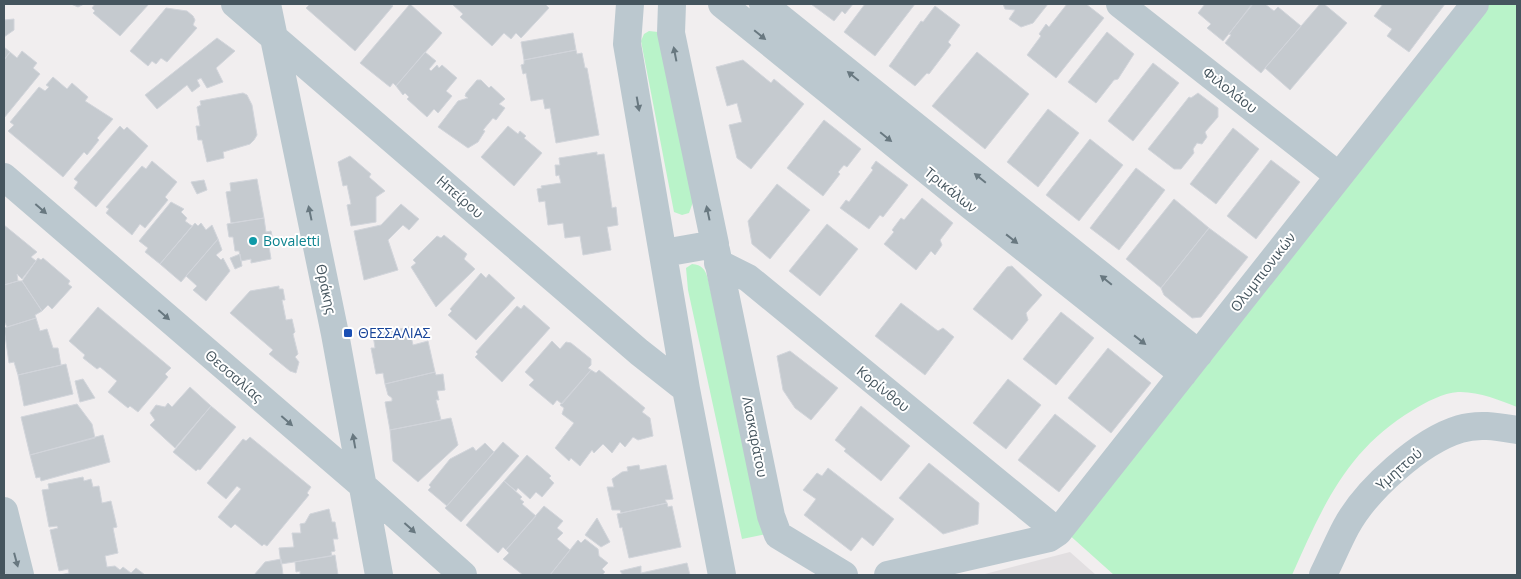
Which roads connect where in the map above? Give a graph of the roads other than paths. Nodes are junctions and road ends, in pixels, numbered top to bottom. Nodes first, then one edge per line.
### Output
1 (236, 4) edge
2 (267, 4) edge
3 (630, 4) edge
4 (672, 4) edge
5 (722, 4) edge
6 (763, 4) edge
7 (1120, 4) edge
8 (1475, 4) edge
9 (274, 37) junction
10 (1339, 176) junction
11 (4, 177) edge
12 (664, 253) junction
13 (717, 253) junction
14 (1191, 364) junction
15 (686, 389) junction
16 (1517, 430) edge
17 (362, 485) junction
18 (4, 511) edge
19 (1053, 535) junction
20 (20, 575) edge
21 (379, 575) edge
22 (464, 575) edge
23 (722, 575) edge
24 (844, 575) edge
25 (888, 575) edge
26 (1323, 575) edge

1 - 9 street, Ηπείρου
2 - 9 street, Θράκης
3 -> 12 street
13 -> 4 street, Λασκαράτου
5 -> 14 street, Τρικάλων
14 -> 6 street, Τρικάλων
7 - 10 street, Φιλολάου
8 - 10 street, Ολυμπιονικών
9 - 15 street, Ηπείρου
17 -> 9 street, Θράκης
10 - 14 street, Ολυμπιονικών
11 -> 17 street, Θεσσαλίας
12 - 13 street
12 - 15 street
13 - 19 street, Κορίνθου
13 - 24 street, Λασκαράτου
14 - 19 street, Ολυμπιονικών
15 - 23 street
16 - 26 street, Υμηττού
17 - 21 street, Θράκης
17 -> 22 street, Θεσσαλίας
18 -> 20 street
19 - 25 street

